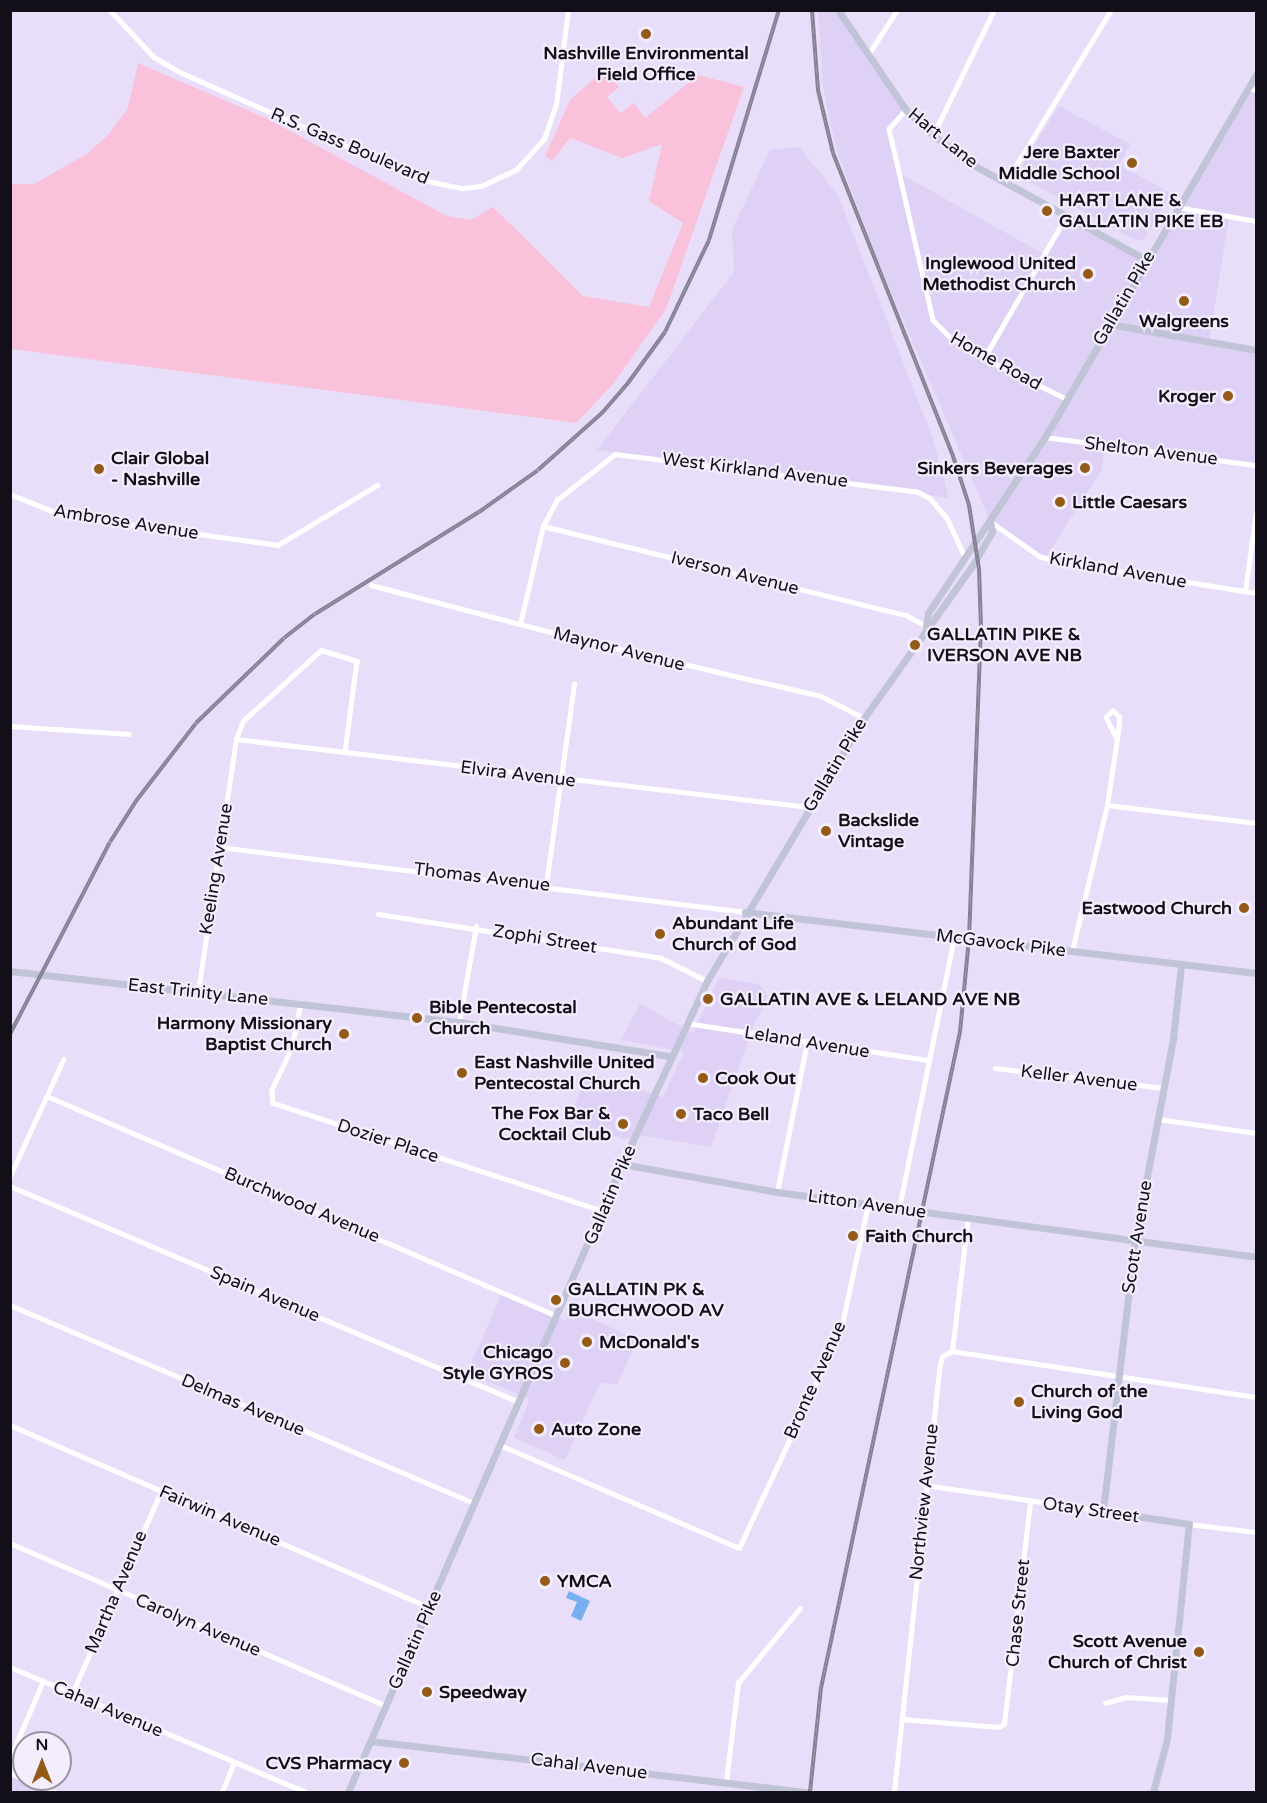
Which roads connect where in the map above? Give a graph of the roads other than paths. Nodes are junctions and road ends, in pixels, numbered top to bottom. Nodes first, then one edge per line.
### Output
1 (110, 10) edge
2 (568, 10) edge
3 (897, 10) edge
4 (994, 10) edge
5 (1112, 10) edge
6 (840, 14) edge
7 (868, 55) junction
8 (1257, 74) edge
9 (1253, 89) edge
10 (906, 110) junction
11 (933, 135) junction
12 (1006, 182) junction
13 (1177, 207) junction
14 (1067, 215) junction
15 (1257, 221) edge
16 (1147, 260) junction
17 (1109, 324) junction
18 (1257, 350) edge
19 (984, 358) junction
20 (1067, 399) junction
21 (1045, 437) junction
22 (1257, 465) edge
23 (376, 485) dead end
24 (10, 494) edge
25 (1257, 513) edge
26 (990, 522) junction
27 (543, 526) junction
28 (964, 555) junction
29 (371, 585) dead end
30 (1245, 591) junction
31 (1257, 593) edge
32 (520, 624) junction
33 (926, 626) junction
34 (574, 684) dead end
35 (864, 718) junction
36 (10, 726) edge
37 (129, 734) dead end
38 (236, 739) junction
39 (1117, 739) junction
40 (345, 752) junction
41 (562, 780) junction
42 (1107, 805) junction
43 (809, 807) junction
44 (1257, 823) edge
45 (219, 847) junction
46 (546, 884) junction
47 (745, 912) junction
48 (378, 914) dead end
49 (476, 927) junction
50 (954, 938) junction
51 (1072, 951) junction
52 (1180, 965) junction
53 (10, 971) edge
54 (1257, 973) edge
55 (707, 981) junction
56 (198, 992) junction
57 (301, 1003) junction
58 (459, 1022) junction
59 (686, 1023) junction
60 (807, 1042) junction
61 (670, 1056) junction
62 (929, 1059) junction
63 (63, 1060) dead end
64 (995, 1068) dead end
65 (1163, 1088) junction
66 (47, 1096) junction
67 (1158, 1119) junction
68 (1257, 1133) edge
69 (622, 1164) junction
70 (10, 1176) edge
71 (10, 1186) edge
72 (777, 1192) junction
73 (868, 1204) junction
74 (899, 1208) junction
75 (604, 1211) junction
76 (968, 1217) junction
77 (1135, 1240) junction
78 (1257, 1257) edge
79 (10, 1305) edge
80 (557, 1316) junction
81 (952, 1351) junction
82 (1118, 1376) junction
83 (1257, 1397) edge
84 (519, 1403) junction
85 (10, 1425) edge
86 (500, 1445) junction
87 (925, 1485) junction
88 (160, 1491) junction
89 (1030, 1501) junction
90 (476, 1503) junction
91 (1103, 1511) junction
92 (1189, 1524) junction
93 (1257, 1532) edge
94 (10, 1543) edge
95 (117, 1589) junction
96 (429, 1607) junction
97 (800, 1608) dead end
98 (10, 1667) edge
99 (43, 1681) junction
100 (72, 1694) junction
101 (1171, 1700) junction
102 (1105, 1703) dead end
103 (386, 1706) junction
104 (902, 1719) junction
105 (371, 1741) junction
106 (10, 1758) edge
107 (234, 1763) junction
108 (10, 1773) edge
109 (726, 1782) junction
110 (783, 1791) edge
111 (55, 1792) edge
112 (222, 1792) edge
113 (306, 1792) edge
114 (348, 1792) edge
115 (807, 1792) edge
116 (894, 1792) edge
117 (1154, 1792) edge

1 - 2 street, R.S. Gass Boulevard
3 - 7 street
4 - 11 street
5 - 12 street
6 - 7 main road, Hart Lane
7 - 10 main road, Hart Lane
8 - 9 main road, Gallatin Pike
9 - 13 main road, Gallatin Pike
10 - 11 main road, Hart Lane
10 - 19 street, Home Road
11 - 12 main road, Hart Lane
12 - 14 main road, Hart Lane
13 - 15 street
13 - 16 main road, Gallatin Pike
14 - 16 main road, Hart Lane
14 - 19 street
16 - 17 main road, Gallatin Pike
17 - 18 main road
17 - 20 main road, Gallatin Pike
19 - 20 street, Home Road
20 - 21 main road, Gallatin Pike
21 - 22 street, Shelton Avenue
21 - 26 main road, Gallatin Pike
23 - 24 street, Ambrose Avenue
25 - 30 street
26 - 28 main road, Gallatin Pike
26 - 30 street, Kirkland Avenue
26 - 33 main road, Gallatin Pike
27 - 28 street, West Kirkland Avenue
27 - 32 street, West Kirkland Avenue
27 - 33 street, Iverson Avenue
28 - 33 main road, Gallatin Pike
29 - 32 street, Maynor Avenue
30 - 31 street, Kirkland Avenue
32 - 35 street, Maynor Avenue
33 - 35 main road, Gallatin Pike
34 - 41 street
35 - 43 main road, Gallatin Pike
36 - 37 street
38 - 40 street, Elvira Avenue
38 - 40 street
38 - 45 street, Keeling Avenue
39 - 39 street
39 - 42 street
40 - 41 street, Elvira Avenue
41 - 43 street, Elvira Avenue
41 - 46 street
42 - 44 street
42 - 51 street
43 - 47 main road, Gallatin Pike
45 - 46 street, Thomas Avenue
45 - 56 street, Keeling Avenue
46 - 47 street, Thomas Avenue
47 - 50 main road, McGavock Pike
47 - 55 main road, Gallatin Pike
48 - 49 street, Zophi Street
49 - 55 street, Zophi Street
49 - 58 street
50 - 51 main road, McGavock Pike
50 - 62 street
51 - 52 main road, McGavock Pike
52 - 54 main road, McGavock Pike
52 - 65 main road, Scott Avenue
53 - 56 main road, East Trinity Lane
55 - 59 main road, Gallatin Pike
56 - 57 main road, East Trinity Lane
57 - 58 main road, East Trinity Lane
57 - 75 street, Dozier Place
58 - 61 main road, East Trinity Lane
59 - 60 street, Leland Avenue
59 - 61 main road, Gallatin Pike
60 - 62 street, Leland Avenue
60 - 72 street
61 - 69 main road, Gallatin Pike
62 - 74 street
63 - 66 street
64 - 65 street, Keller Avenue
65 - 67 main road, Scott Avenue
66 - 70 street
66 - 80 street, Burchwood Avenue
67 - 68 street
67 - 77 main road, Scott Avenue
69 - 72 main road, Litton Avenue
69 - 75 main road, Gallatin Pike
71 - 84 street, Spain Avenue
72 - 73 main road, Litton Avenue
73 - 74 main road, Litton Avenue
73 - 86 street, Bronte Avenue
74 - 76 main road, Litton Avenue
75 - 80 main road, Gallatin Pike
76 - 77 main road, Litton Avenue
76 - 81 street, Northview Avenue
77 - 78 main road, Litton Avenue
77 - 82 main road, Scott Avenue
79 - 90 street, Delmas Avenue
80 - 84 main road, Gallatin Pike
81 - 82 street
81 - 87 street, Northview Avenue
82 - 83 street
82 - 91 main road, Scott Avenue
84 - 86 main road, Gallatin Pike
85 - 88 street, Fairwin Avenue
86 - 90 main road, Gallatin Pike
87 - 89 street, Otay Street
87 - 104 street, Northview Avenue
88 - 95 street, Martha Avenue
88 - 96 street, Fairwin Avenue
89 - 91 street, Otay Street
89 - 104 street, Chase Street
90 - 96 main road, Gallatin Pike
91 - 92 main road, Otay Street
92 - 93 street, Otay Street
92 - 101 main road
94 - 95 street, Carolyn Avenue
95 - 100 street, Martha Avenue
95 - 103 street, Carolyn Avenue
96 - 103 main road, Gallatin Pike
97 - 109 street
98 - 99 street, Cahal Avenue
99 - 100 street, Cahal Avenue
99 - 106 street
100 - 107 street, Cahal Avenue
101 - 102 street
101 - 117 main road
103 - 105 main road, Gallatin Pike
104 - 116 street, Northview Avenue
105 - 109 main road, Cahal Avenue
105 - 114 main road, Gallatin Pike
107 - 112 street
107 - 113 street, Cahal Avenue
108 - 111 street
109 - 110 main road, Cahal Avenue
110 - 115 main road, Cahal Avenue

